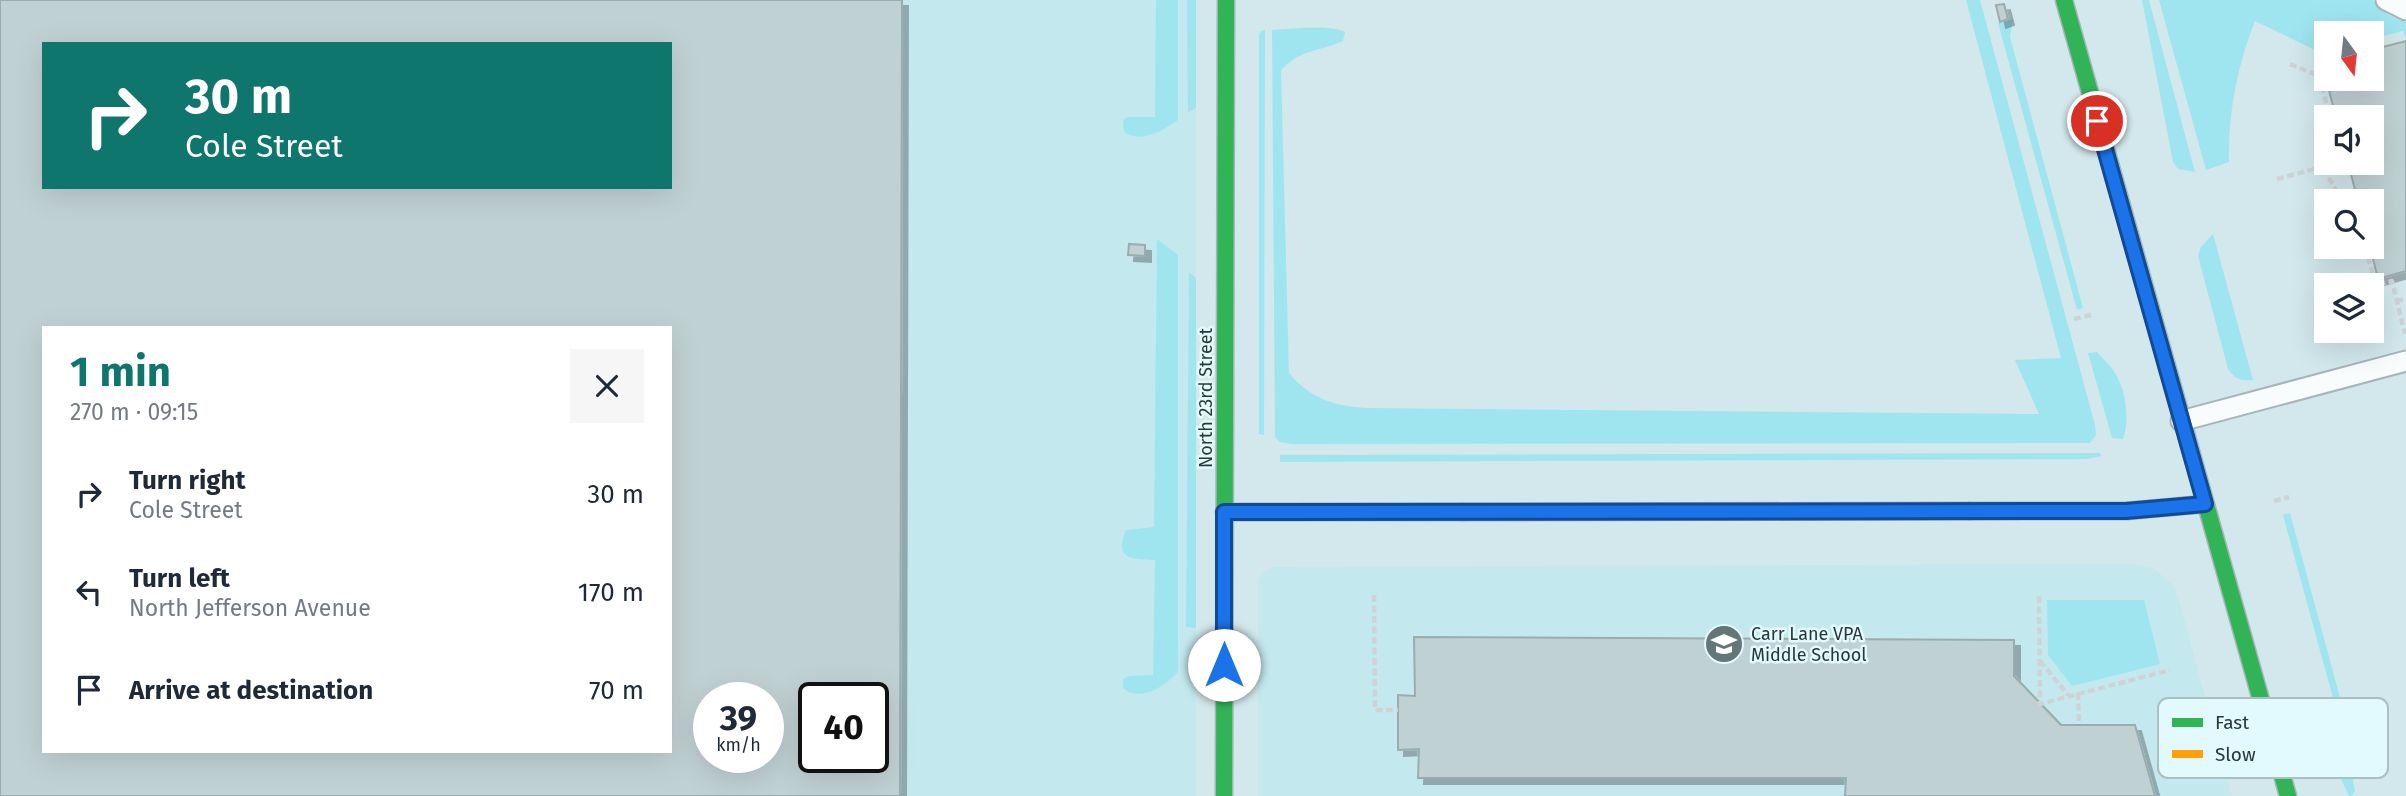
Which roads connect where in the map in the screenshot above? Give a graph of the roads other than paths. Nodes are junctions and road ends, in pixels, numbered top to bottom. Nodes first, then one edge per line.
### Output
1 (1226, 0) edge
2 (2064, 0) edge
3 (2386, 0) edge
4 (2406, 10) edge
5 (2406, 361) edge
6 (2181, 421) junction
7 (2205, 504) junction
8 (1224, 512) junction
9 (2259, 698) edge
10 (2282, 778) edge
11 (1224, 796) edge
12 (2287, 796) edge

1 - 8 street, North 23rd Street
2 - 6 street
3 - 4 lane
5 - 6 lane
6 - 7 street
7 - 8 street
7 - 9 street
8 - 11 street, North 23rd Street
10 - 12 street

